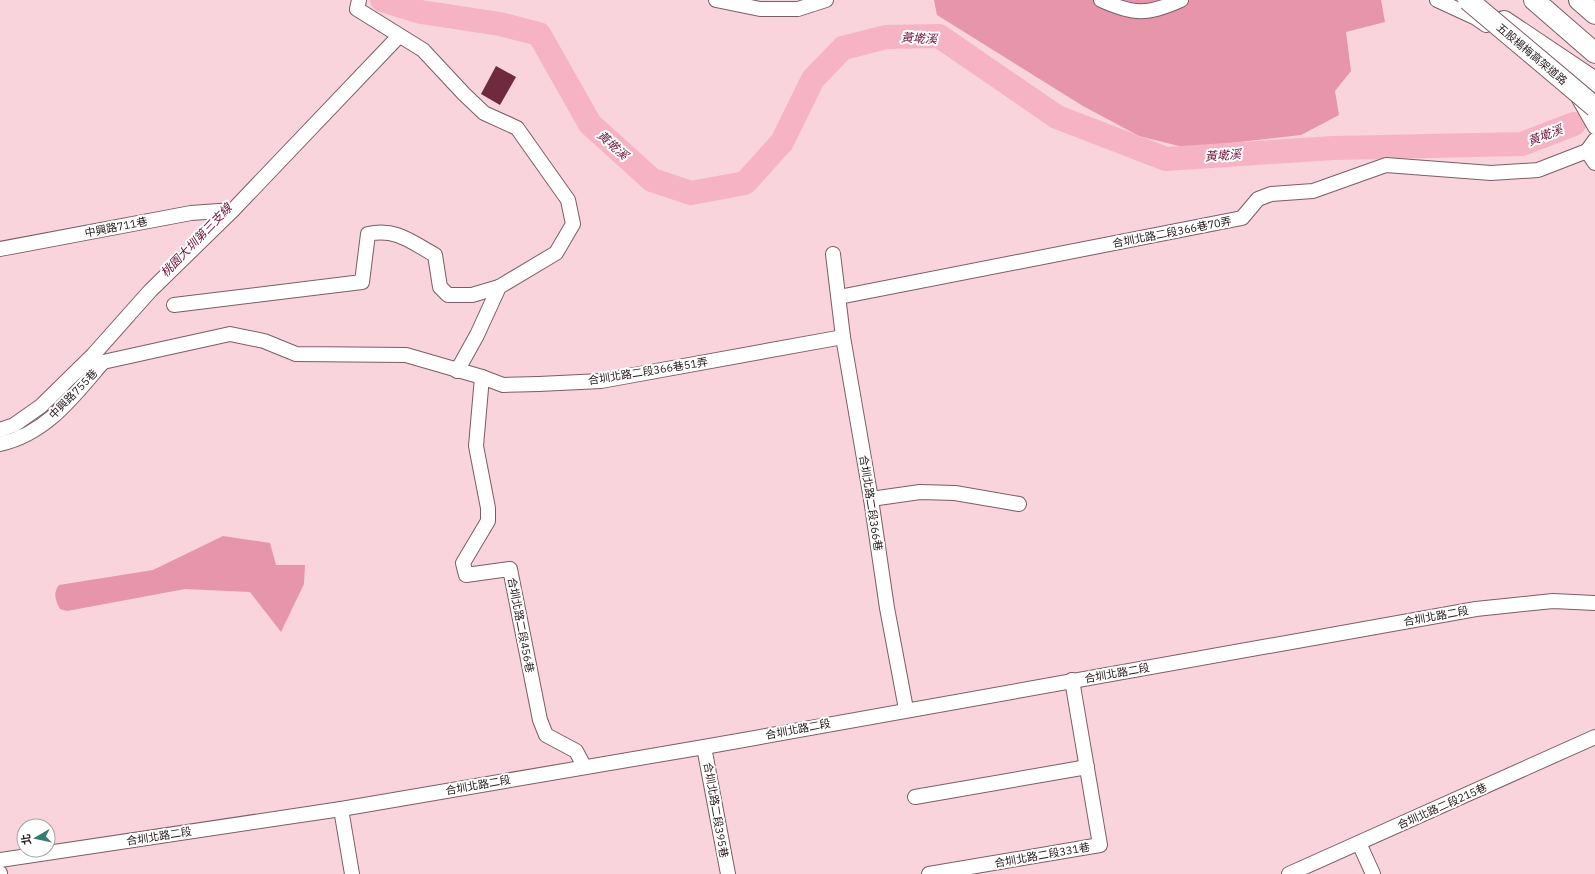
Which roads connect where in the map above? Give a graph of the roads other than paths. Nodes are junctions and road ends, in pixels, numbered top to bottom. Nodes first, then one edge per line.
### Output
1 (716, 0) edge
2 (826, 0) edge
3 (1101, 0) edge
4 (1181, 0) edge
5 (1437, 0) edge
6 (1468, 0) edge
7 (1473, 0) edge
8 (1534, 0) edge
9 (1580, 0) edge
10 (358, 4) edge
11 (1595, 14) edge
12 (399, 36) junction
13 (1595, 53) edge
14 (1595, 82) edge
15 (1588, 104) edge
16 (1595, 127) edge
17 (1592, 151) edge
18 (233, 210) junction
19 (0, 250) edge
20 (833, 254) dead end
21 (499, 287) junction
22 (839, 297) junction
23 (174, 305) dead end
24 (843, 337) junction
25 (98, 358) junction
26 (457, 371) junction
27 (482, 377) junction
28 (0, 430) edge
29 (0, 444) edge
30 (871, 499) junction
31 (1019, 504) dead end
32 (1595, 603) edge
33 (1072, 680) junction
34 (906, 709) junction
35 (1595, 737) edge
36 (704, 746) junction
37 (584, 766) junction
38 (1087, 767) junction
39 (915, 797) dead end
40 (341, 808) junction
41 (1359, 842) junction
42 (0, 860) edge
43 (352, 874) edge
44 (728, 874) edge
45 (929, 874) edge
46 (1289, 874) edge
47 (1373, 874) edge

1 - 2 street
3 - 4 street
5 - 15 street
6 - 15 highway, 五股楊梅高架道路, bridge
7 - 14 highway
8 - 13 highway
9 - 11 highway
10 - 12 street
12 - 18 street
12 - 21 street
15 - 16 street
17 - 22 street, 合圳北路二段366巷70弄
18 - 19 street, 中興路711巷
18 - 25 street
20 - 22 street, 合圳北路二段366巷
21 - 23 street
21 - 26 street
22 - 24 street, 合圳北路二段366巷
24 - 27 street, 合圳北路二段366巷51弄
24 - 30 street, 合圳北路二段366巷
25 - 26 street, 合圳北路二段366巷51弄
25 - 28 street
25 - 29 street, 中興路755巷
26 - 27 street, 合圳北路二段366巷51弄
27 - 37 street, 合圳北路二段456巷
30 - 31 street
30 - 34 street, 合圳北路二段366巷
32 - 33 street, 合圳北路二段
33 - 34 street, 合圳北路二段
33 - 38 street, 合圳北路二段331巷
34 - 36 street, 合圳北路二段
35 - 41 street, 合圳北路二段215巷
36 - 37 street, 合圳北路二段
36 - 44 street, 合圳北路二段395巷
37 - 40 street, 合圳北路二段
38 - 39 street
38 - 45 street, 合圳北路二段331巷
40 - 42 street, 合圳北路二段
40 - 43 street
41 - 46 street, 合圳北路二段215巷
41 - 47 street

